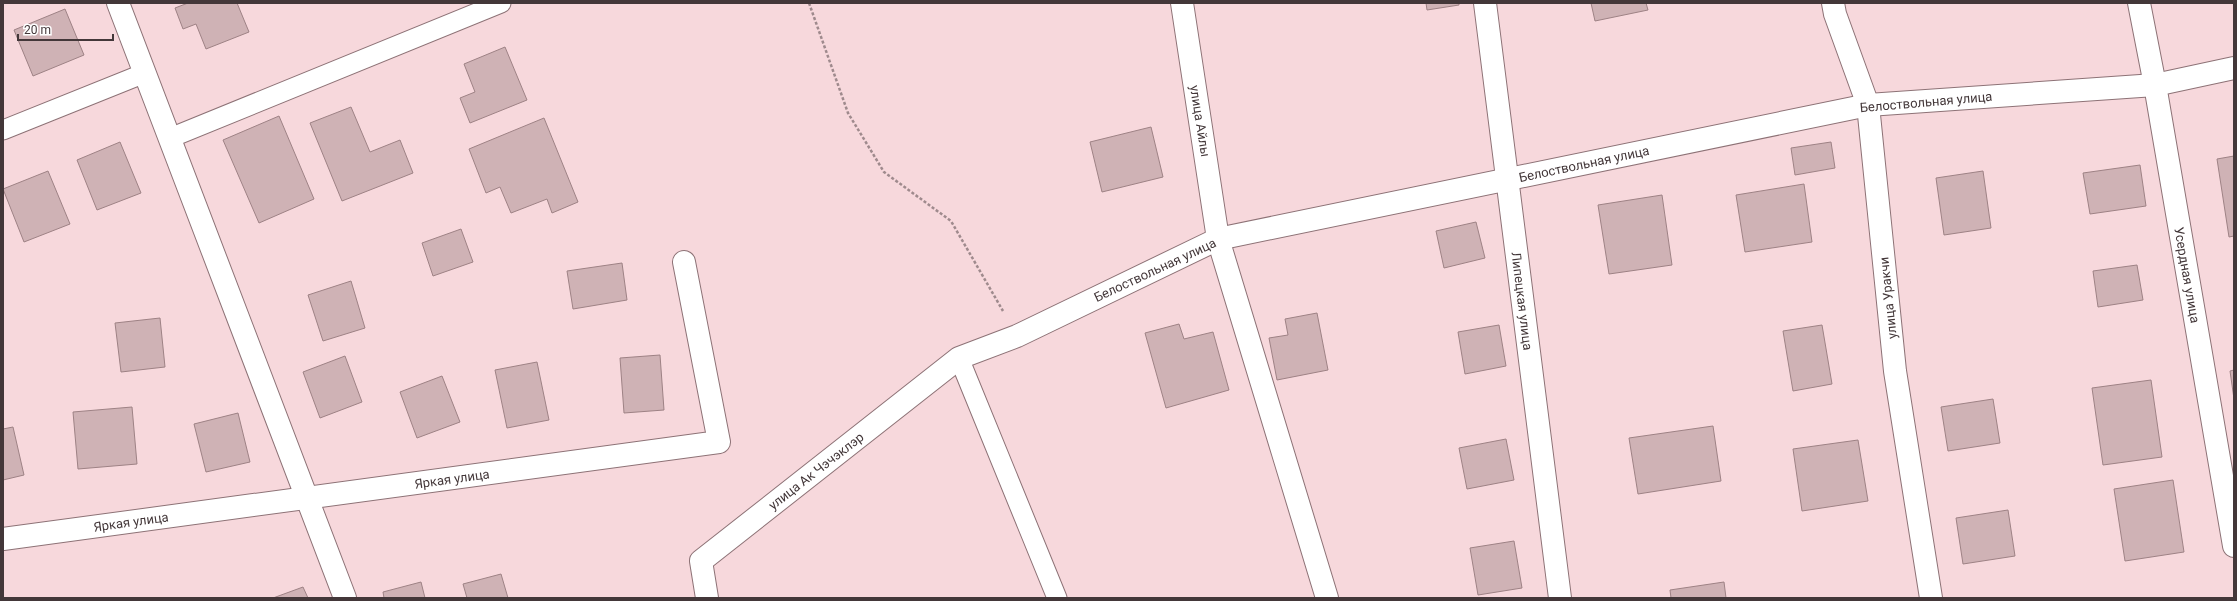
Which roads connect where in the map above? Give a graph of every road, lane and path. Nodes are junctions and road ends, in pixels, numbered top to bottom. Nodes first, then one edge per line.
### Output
1 (118, 3) edge
2 (501, 3) edge
3 (809, 3) edge
4 (1182, 3) edge
5 (1485, 3) edge
6 (1833, 3) edge
7 (2139, 3) edge
8 (2234, 68) edge
9 (145, 73) junction
10 (2155, 85) junction
11 (1868, 105) junction
12 (3, 130) edge
13 (170, 138) junction
14 (1507, 180) junction
15 (1218, 239) junction
16 (684, 262) dead end
17 (1017, 336) junction
18 (959, 358) junction
19 (308, 498) junction
20 (3, 539) edge
21 (2234, 546) edge
22 (345, 598) edge
23 (708, 598) edge
24 (1056, 598) edge
25 (1326, 598) edge
26 (1560, 598) edge
27 (1931, 598) edge

1 - 9 street
2 - 13 lane
3 - 17 path
4 - 15 street, улица Айлы
5 - 14 street, Липецкая улица
6 - 11 street, улица Уракчи
7 - 10 street, Усердная улица
8 - 10 street, Белоствольная улица
9 - 12 lane
9 - 13 street
10 - 11 street, Белоствольная улица
10 - 21 street, Усердная улица
11 - 14 street, Белоствольная улица
11 - 27 street, улица Уракчи
13 - 19 street
14 - 15 street, Белоствольная улица
14 - 26 street, Липецкая улица
15 - 17 street, Белоствольная улица
15 - 25 street, улица Айлы
16 - 19 street, Яркая улица
17 - 18 street, Белоствольная улица
18 - 23 street, улица Ак Чэчэклэр
18 - 24 lane
19 - 20 street, Яркая улица
19 - 22 street

